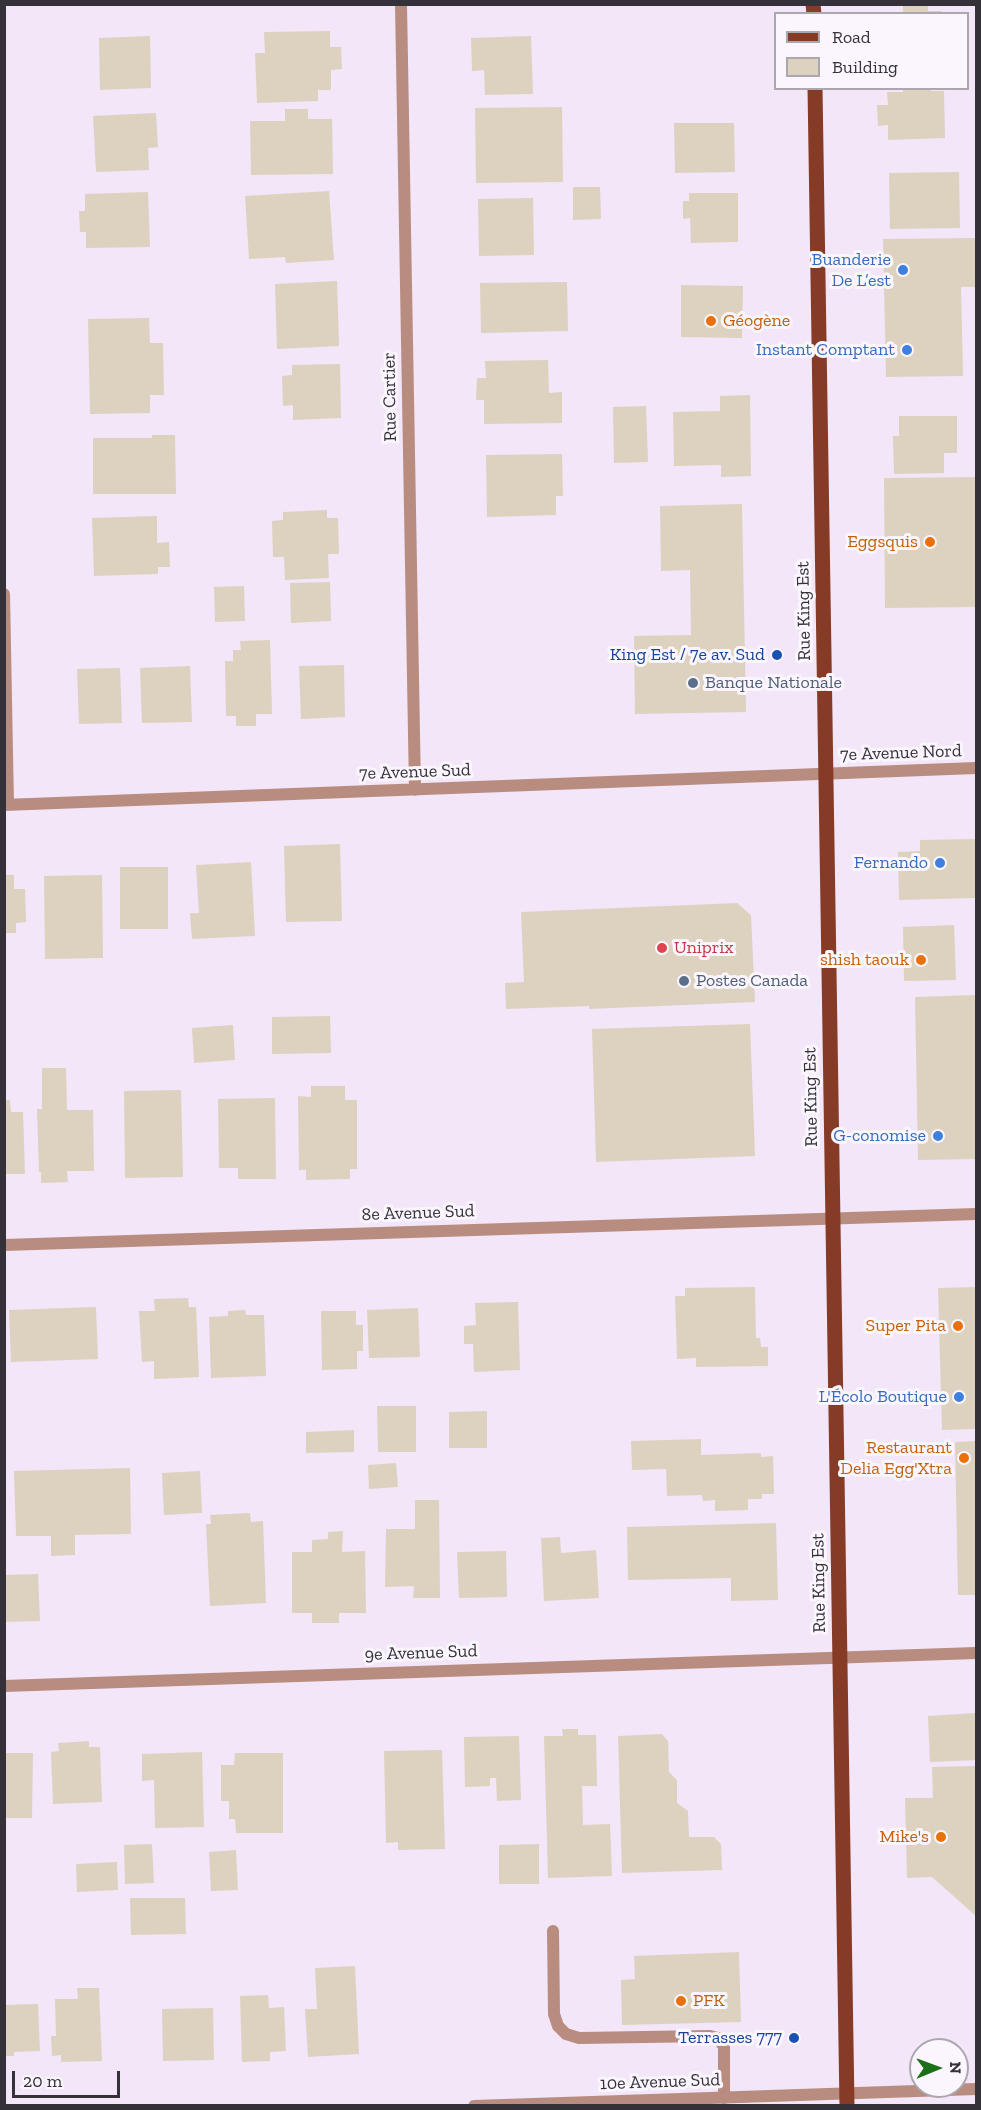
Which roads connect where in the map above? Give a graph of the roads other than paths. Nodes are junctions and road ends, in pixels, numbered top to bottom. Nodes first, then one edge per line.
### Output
1 (401, 4) edge
2 (815, 90) edge
3 (4, 594) edge
4 (976, 768) edge
5 (826, 773) junction
6 (415, 790) junction
7 (6, 805) edge
8 (976, 1214) edge
9 (833, 1219) junction
10 (4, 1245) edge
11 (976, 1653) edge
12 (840, 1656) junction
13 (4, 1686) edge
14 (553, 1931) dead end
15 (976, 2090) edge
16 (724, 2098) junction
17 (847, 2100) edge
18 (474, 2106) edge

1 - 6 street, Rue Cartier
2 - 5 main road, Rue King Est
3 - 7 street
4 - 5 street, 7e Avenue Nord
5 - 6 street, 7e Avenue Sud
5 - 9 main road, Rue King Est
6 - 7 street, 7e Avenue Sud
8 - 9 street, 8e Avenue Sud
9 - 10 street, 8e Avenue Sud
9 - 12 main road, Rue King Est
11 - 12 street, 9e Avenue Sud
12 - 13 street, 9e Avenue Sud
12 - 17 main road, Rue King Est
14 - 16 street
15 - 17 street, 10e Avenue Sud
16 - 17 street, 10e Avenue Sud
16 - 18 street, 10e Avenue Sud

